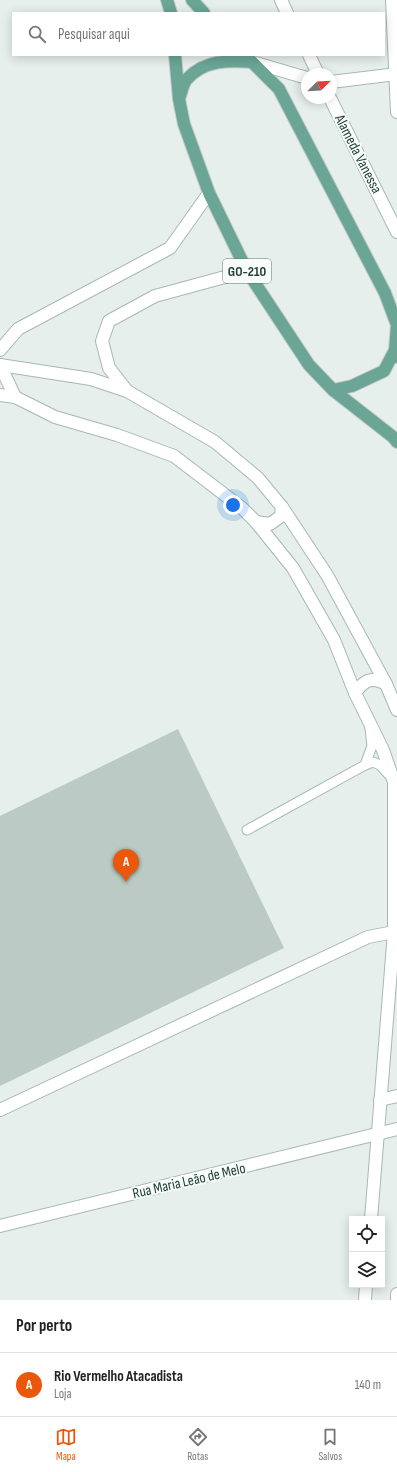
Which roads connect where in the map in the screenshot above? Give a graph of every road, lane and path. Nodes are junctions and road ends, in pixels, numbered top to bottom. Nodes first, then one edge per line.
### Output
1 (167, 0) edge
2 (192, 0) edge
3 (281, 0) edge
4 (392, 0) edge
5 (171, 12) edge
6 (203, 12) edge
7 (287, 12) edge
8 (175, 56) edge
9 (309, 56) edge
10 (249, 58) edge
11 (315, 68) edge
12 (396, 74) edge
13 (301, 76) edge
14 (337, 81) edge
15 (179, 98) junction
16 (333, 104) edge
17 (397, 112) edge
18 (209, 193) junction
19 (397, 232) edge
20 (247, 270) junction
21 (397, 325) edge
22 (0, 350) edge
23 (396, 353) edge
24 (0, 365) edge
25 (333, 390) junction
26 (127, 391) junction
27 (0, 395) edge
28 (15, 397) junction
29 (397, 442) edge
30 (282, 507) junction
31 (256, 522) junction
32 (386, 684) junction
33 (355, 692) junction
34 (397, 710) edge
35 (369, 720) junction
36 (365, 765) junction
37 (394, 782) junction
38 (247, 830) dead end
39 (394, 932) junction
40 (397, 1096) edge
41 (380, 1100) junction
42 (0, 1110) edge
43 (397, 1129) edge
44 (378, 1136) junction
45 (371, 1216) edge
46 (0, 1226) edge
47 (366, 1288) edge
48 (397, 1294) edge
49 (365, 1300) edge
50 (397, 1300) edge

1 - 5 main road
2 - 6 main road
3 - 7 street
4 - 12 street
8 - 15 main road, GO-210
9 - 11 street
10 - 13 street
10 - 15 main road
10 - 21 main road
12 - 14 street
12 - 17 street
15 - 18 main road, GO-210
16 - 19 street, Alameda Vanessa
18 - 20 main road, GO-210
18 - 22 street
20 - 25 main road, GO-210
20 - 26 street
21 - 23 main road
23 - 25 main road
24 - 26 street
24 - 28 street
25 - 29 main road, GO-210
26 - 30 street
27 - 28 street
28 - 31 street
30 - 31 street
30 - 32 street
31 - 33 street
32 - 33 street
32 - 34 street
33 - 35 street
35 - 36 lane
35 - 37 street
36 - 37 lane
36 - 38 lane
37 - 39 street
39 - 41 street
39 - 42 street
40 - 41 street
41 - 44 street
43 - 44 street, Rua Maria Leão de Melo
44 - 45 street
44 - 46 street, Rua Maria Leão de Melo
47 - 49 street
48 - 50 street

